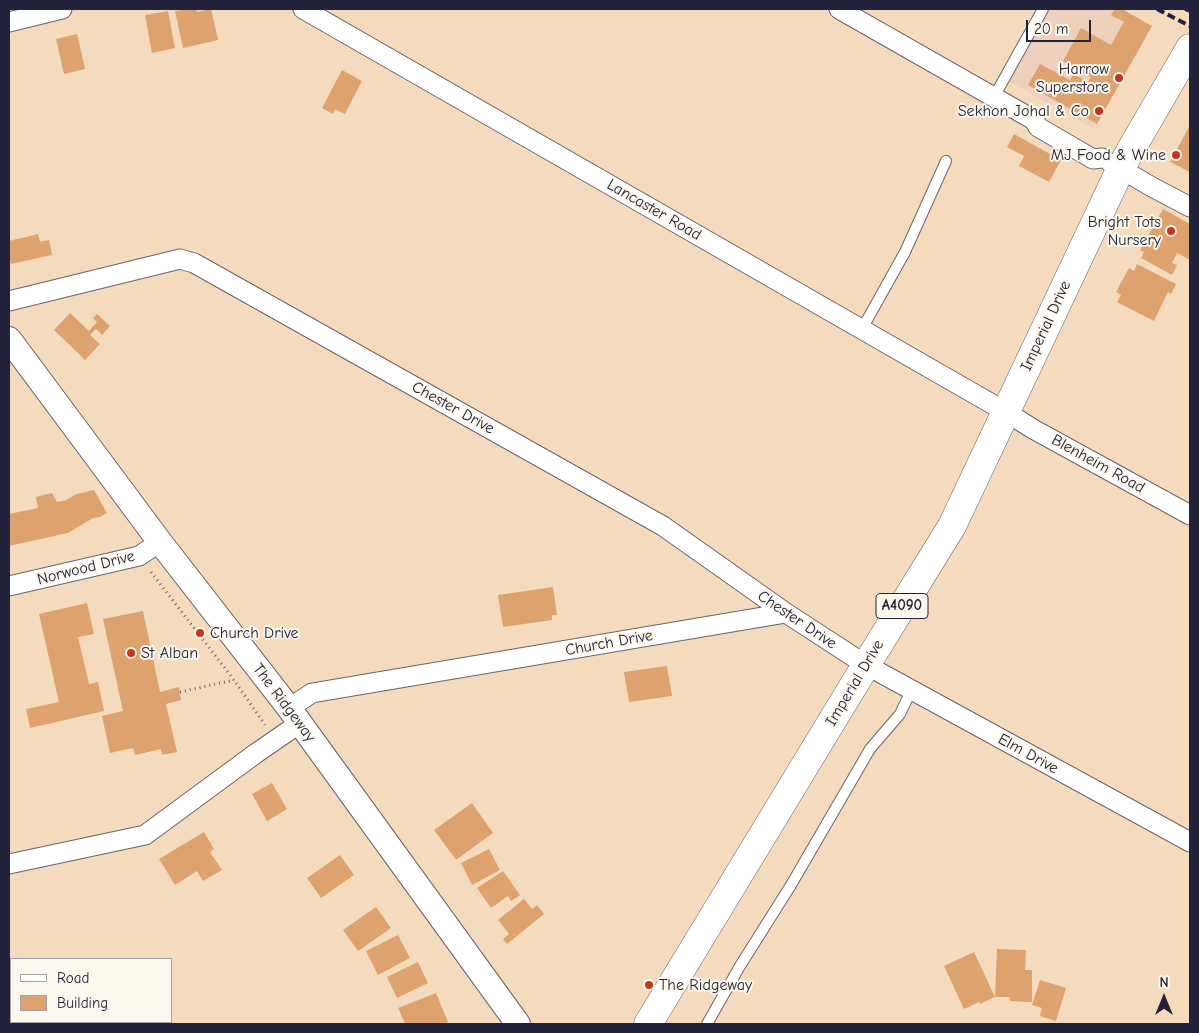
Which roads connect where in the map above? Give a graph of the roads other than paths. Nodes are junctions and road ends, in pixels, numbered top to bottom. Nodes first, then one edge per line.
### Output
1 (62, 9) edge
2 (303, 9) edge
3 (839, 9) edge
4 (1044, 9) edge
5 (9, 22) edge
6 (1190, 48) edge
7 (994, 97) junction
8 (946, 161) dead end
9 (1112, 163) junction
10 (1190, 207) edge
11 (9, 301) edge
12 (862, 330) junction
13 (9, 339) edge
14 (1006, 412) junction
15 (1190, 515) edge
16 (160, 542) junction
17 (9, 586) edge
18 (786, 613) junction
19 (866, 665) junction
20 (911, 691) junction
21 (294, 715) junction
22 (1190, 842) edge
23 (9, 864) edge
24 (518, 1024) edge
25 (648, 1024) edge
26 (707, 1024) edge

1 - 5 street
2 - 12 street, Lancaster Road
3 - 7 street
4 - 7 lane
6 - 9 main road, A4090
7 - 9 street
8 - 12 lane
9 - 10 street
9 - 14 main road, Imperial Drive / A4090
11 - 18 street, Chester Drive
12 - 14 street, Lancaster Road
13 - 16 street, The Ridgeway
14 - 15 street, Blenheim Road
14 - 19 main road, Imperial Drive / A4090
16 - 17 street, Norwood Drive
16 - 21 street, The Ridgeway
18 - 19 street, Chester Drive
18 - 21 street, Church Drive
19 - 20 street, Elm Drive
19 - 25 main road, Imperial Drive / A4090
20 - 22 street, Elm Drive
20 - 26 lane
21 - 23 street, Church Drive
21 - 24 street, The Ridgeway

